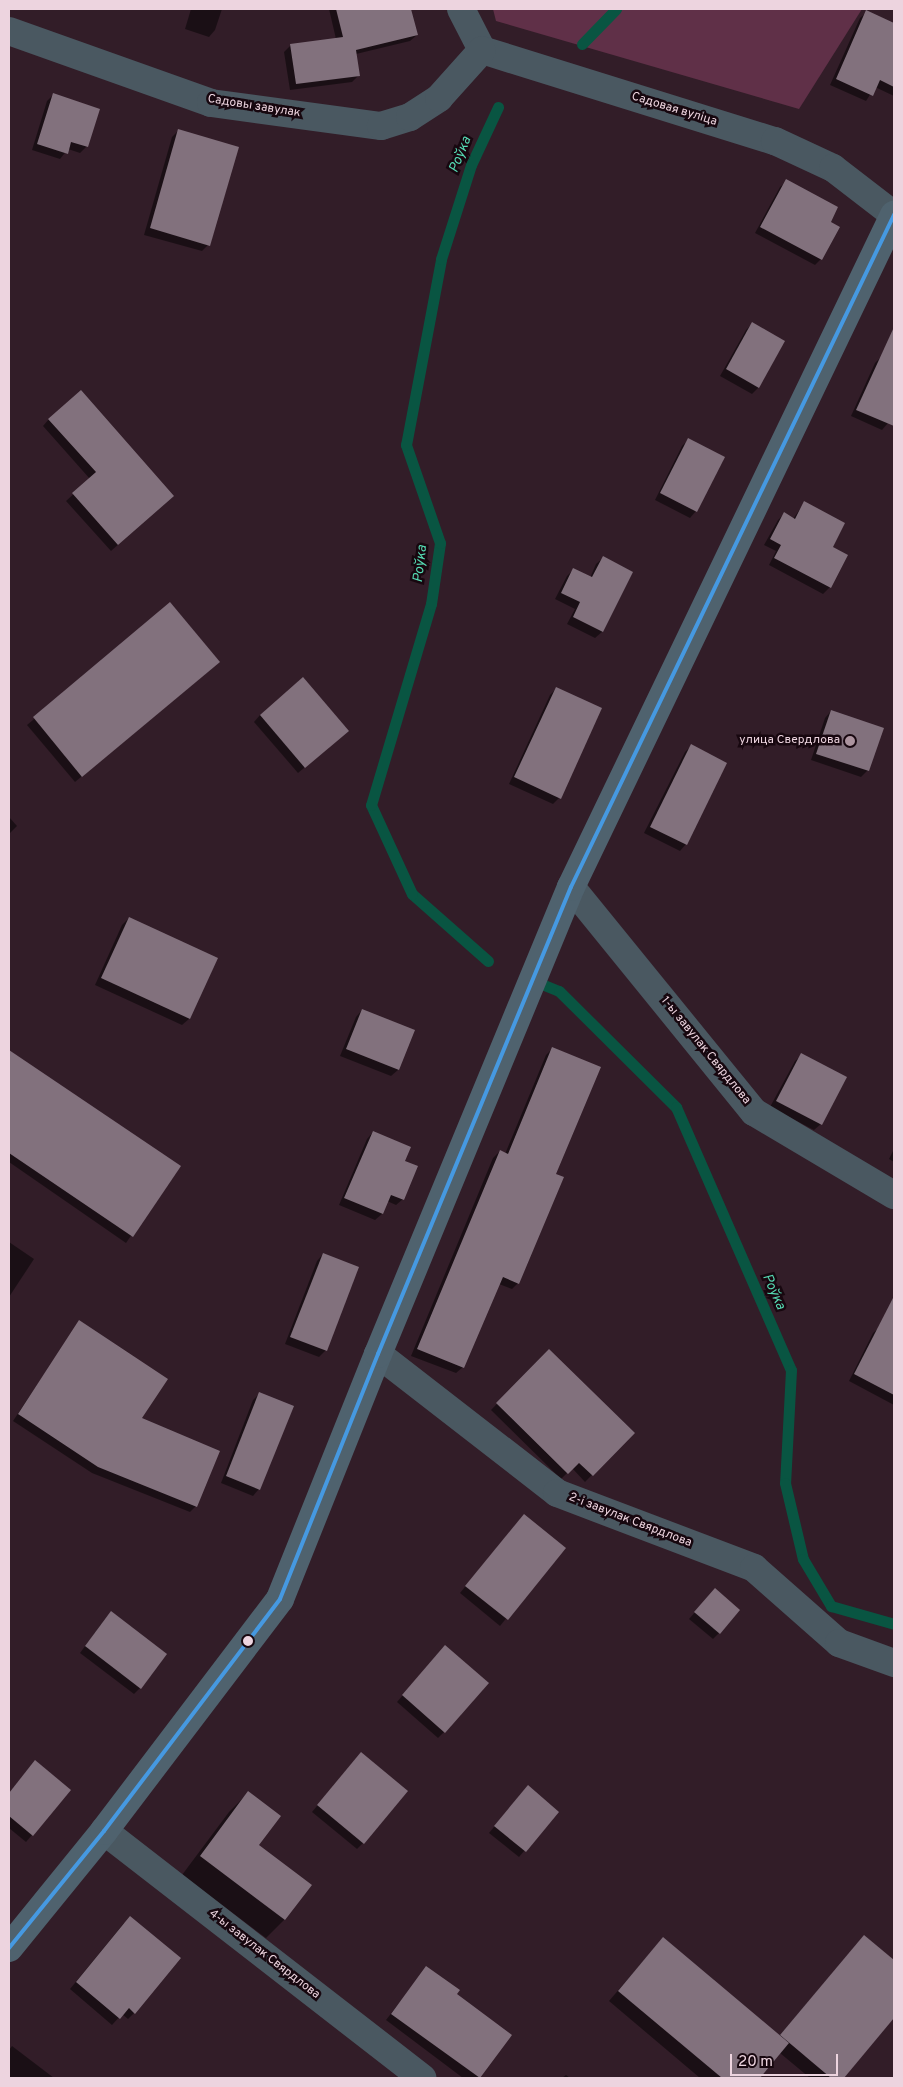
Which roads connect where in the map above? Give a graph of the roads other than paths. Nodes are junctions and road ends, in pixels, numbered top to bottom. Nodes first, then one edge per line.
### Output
1 (461, 9) edge
2 (9, 31) edge
3 (482, 50) junction
4 (894, 215) edge
5 (571, 887) junction
6 (894, 1195) edge
7 (378, 1354) junction
8 (894, 1663) edge
9 (104, 1831) junction
10 (9, 1948) edge
11 (423, 2078) edge

1 - 3 street
2 - 3 street, Садовы завулак
3 - 4 street, Садовая вуліца
4 - 5 street
5 - 6 street, 1-ы завулак Свярдлова
5 - 7 street
7 - 8 street, 2-і завулак Свярдлова
7 - 9 street
9 - 10 street
9 - 11 street, 4-ы завулак Свярдлова

